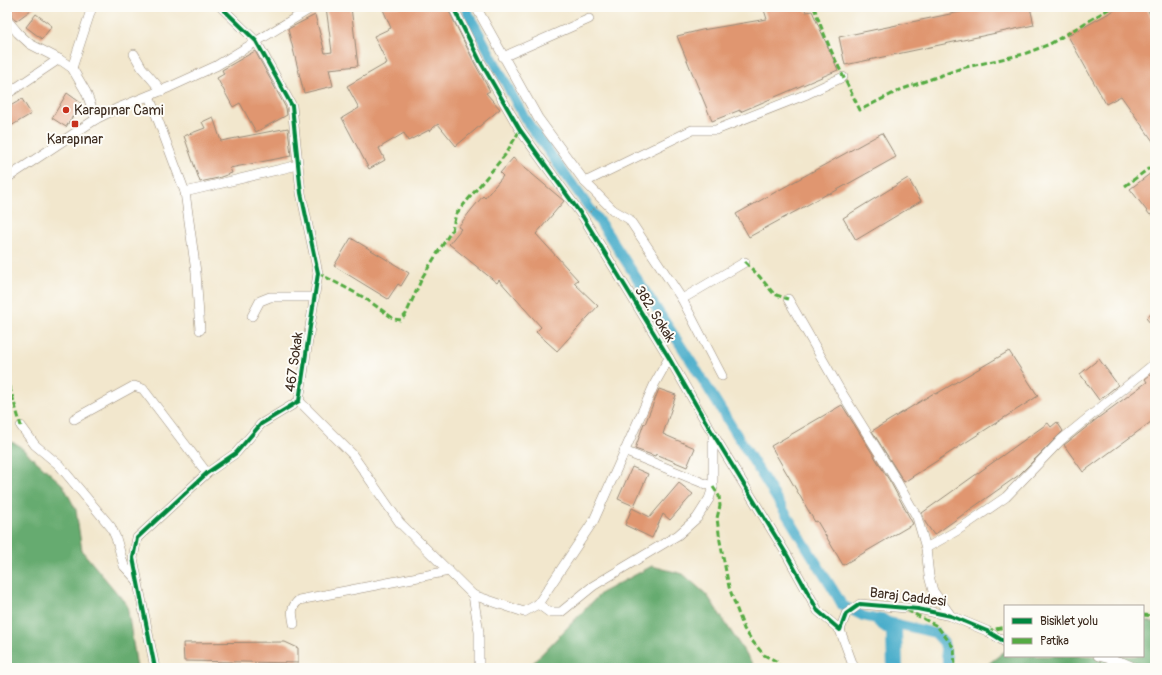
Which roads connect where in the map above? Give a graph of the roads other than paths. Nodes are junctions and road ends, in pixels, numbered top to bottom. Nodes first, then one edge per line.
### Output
1 (92, 7) edge
2 (221, 7) edge
3 (313, 7) edge
4 (453, 7) edge
5 (476, 7) edge
6 (589, 19) dead end
7 (7, 20) edge
8 (256, 41) junction
9 (134, 54) dead end
10 (503, 57) junction
11 (59, 59) junction
12 (72, 68) junction
13 (843, 77) dead end
14 (162, 91) junction
15 (7, 94) edge
16 (149, 96) junction
17 (96, 119) junction
18 (298, 165) junction
19 (7, 178) edge
20 (585, 182) junction
21 (185, 192) junction
22 (745, 262) dead end
23 (314, 297) junction
24 (682, 299) junction
25 (788, 299) dead end
26 (252, 316) dead end
27 (200, 330) dead end
28 (669, 358) junction
29 (1155, 363) edge
30 (722, 376) dead end
31 (299, 401) junction
32 (74, 419) dead end
33 (21, 426) dead end
34 (713, 434) junction
35 (624, 451) junction
36 (207, 474) junction
37 (713, 487) junction
38 (926, 548) junction
39 (449, 571) junction
40 (137, 580) junction
41 (473, 595) junction
42 (538, 604) junction
43 (951, 616) junction
44 (294, 624) dead end
45 (840, 630) junction
46 (1004, 641) edge
47 (1102, 657) edge
48 (155, 668) edge
49 (479, 668) edge
50 (854, 668) edge
51 (1136, 668) edge

1 - 12 street
2 - 8 street, 467 Sokak
3 - 8 street
4 - 28 street, 382. Sokak
5 - 10 street
6 - 10 street
7 - 11 street
8 - 14 street
8 - 18 street, 467 Sokak
9 - 14 street
10 - 20 street
11 - 12 street
11 - 15 street
12 - 17 street
13 - 20 street
14 - 16 street
16 - 17 street
16 - 21 street
17 - 19 street
18 - 21 street
18 - 23 street, 467 Sokak
20 - 24 street
21 - 27 street
22 - 24 street
23 - 26 street
23 - 31 street, 467 Sokak
24 - 30 street
25 - 38 street
28 - 34 street, 382. Sokak
28 - 35 street
29 - 38 street
31 - 36 street, 467 Sokak
31 - 39 street, 467 Sokak
32 - 36 street
33 - 40 street
34 - 37 street
34 - 45 street, 382. Sokak
35 - 37 street
35 - 42 street
36 - 40 street, 467 Sokak
37 - 42 street
38 - 43 street
39 - 41 street, 467 Sokak
39 - 44 street
40 - 48 street, 467 Sokak
41 - 42 street, 467 Sokak
41 - 49 street
43 - 45 street, Baraj Caddesi
43 - 46 street, Baraj Caddesi
45 - 50 street
47 - 51 street

